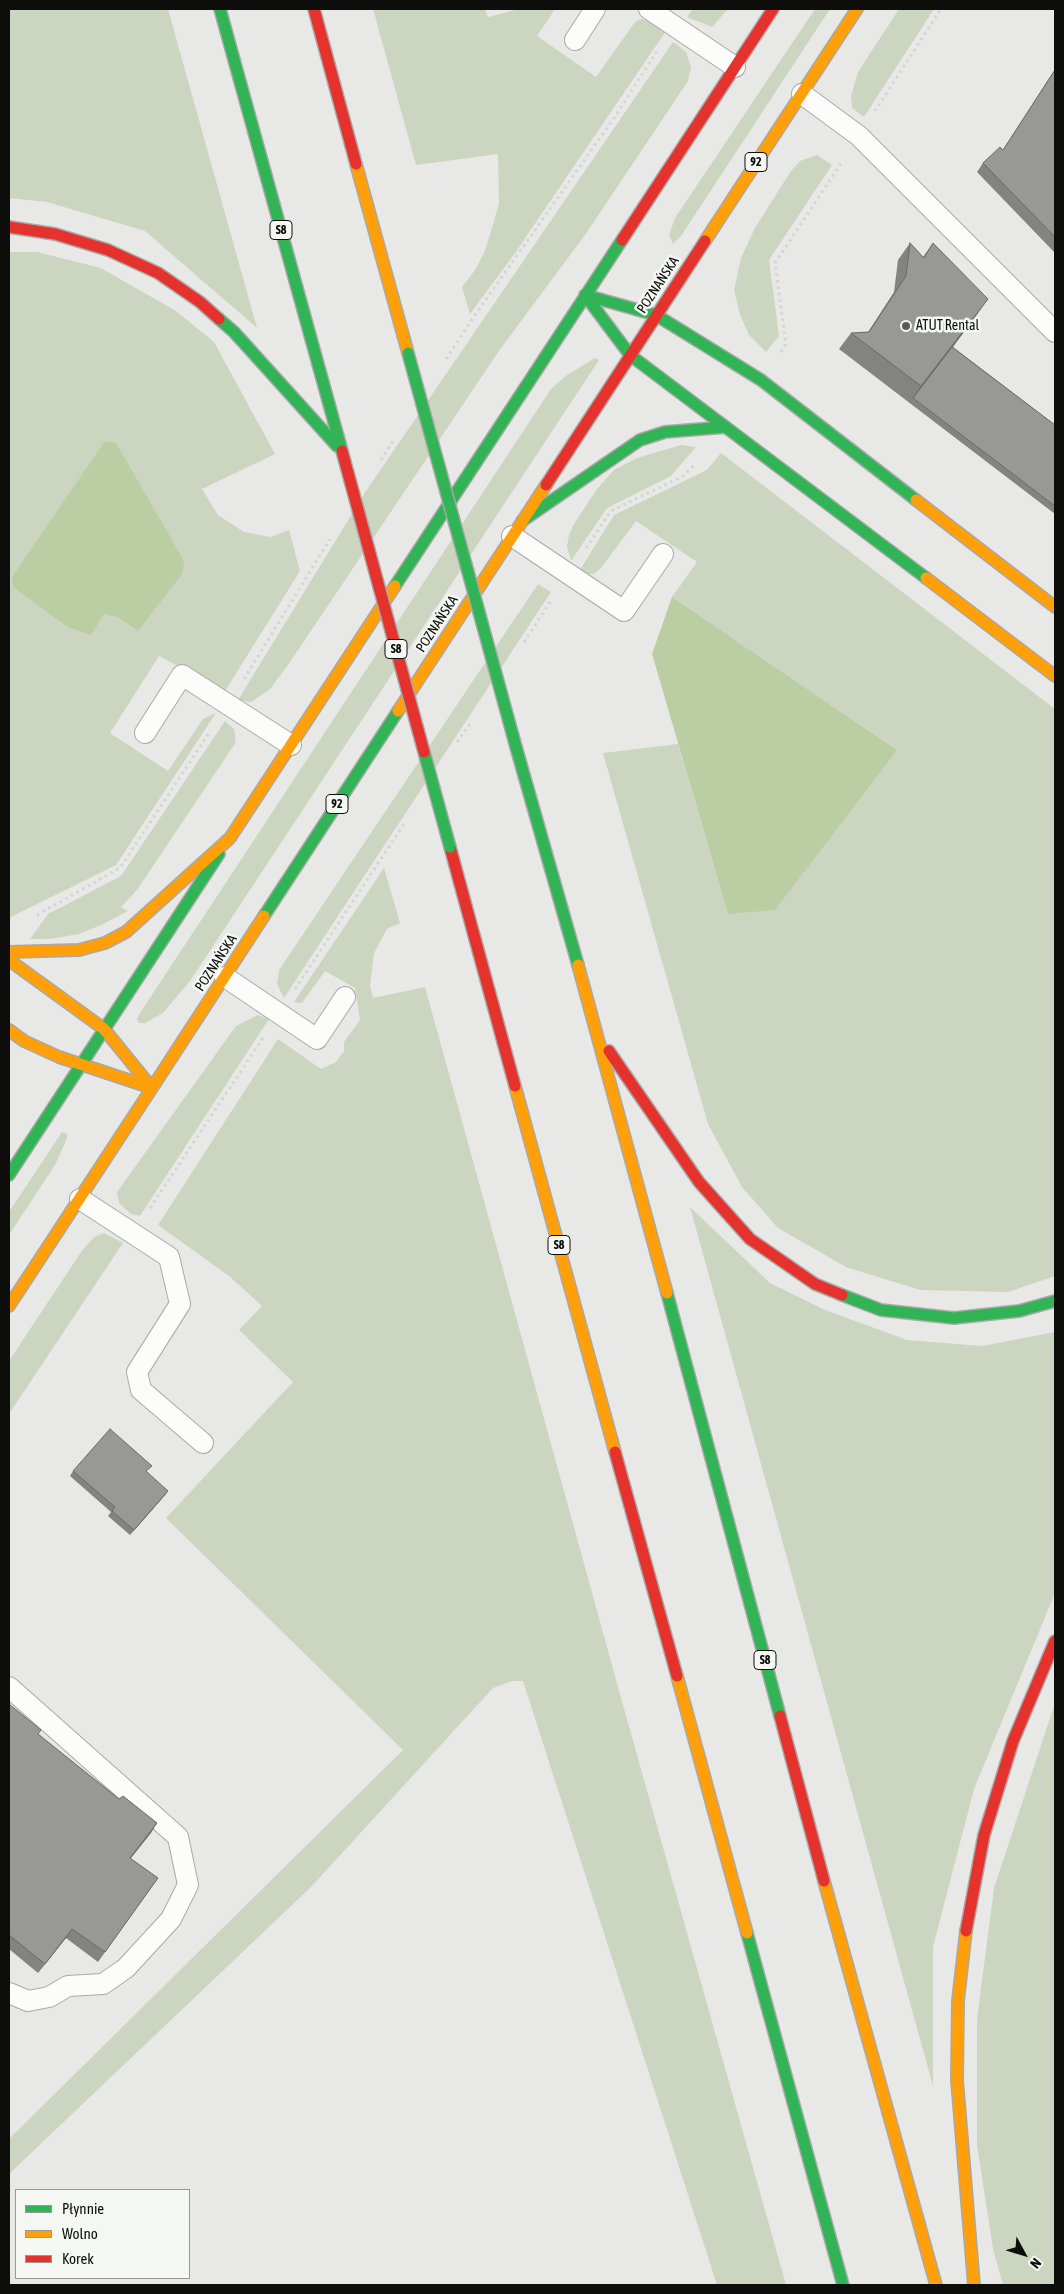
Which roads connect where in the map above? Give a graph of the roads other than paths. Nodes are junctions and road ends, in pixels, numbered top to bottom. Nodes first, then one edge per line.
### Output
1 (220, 9) edge
2 (314, 9) edge
3 (596, 9) edge
4 (649, 9) edge
5 (773, 9) edge
6 (858, 9) edge
7 (575, 40) dead end
8 (735, 67) junction
9 (802, 94) junction
10 (9, 227) edge
11 (584, 296) junction
12 (656, 316) junction
13 (1055, 332) edge
14 (630, 355) junction
15 (726, 427) junction
16 (342, 451) junction
17 (517, 528) junction
18 (663, 554) dead end
19 (1055, 607) edge
20 (1055, 676) edge
21 (145, 733) dead end
22 (291, 745) junction
23 (230, 838) junction
24 (9, 952) edge
25 (9, 960) edge
26 (225, 977) junction
27 (345, 997) dead end
28 (104, 1029) junction
29 (9, 1030) edge
30 (597, 1033) junction
31 (81, 1065) junction
32 (152, 1088) junction
33 (9, 1175) edge
34 (80, 1199) junction
35 (1055, 1300) edge
36 (9, 1306) edge
37 (203, 1443) dead end
38 (1055, 1641) edge
39 (9, 1687) edge
40 (9, 1994) edge
41 (843, 2285) edge
42 (936, 2285) edge
43 (974, 2285) edge

1 - 16 main road, S8
2 - 30 main road, S8, bridge
3 - 7 lane
4 - 8 lane
5 - 8 main road
6 - 9 main road, POZNAŃSKA / 92
8 - 11 main road
9 - 12 main road, POZNAŃSKA / 92
9 - 13 lane
10 - 16 main road
11 - 12 main road
11 - 14 main road
11 - 22 main road
12 - 14 main road, POZNAŃSKA / 92
12 - 19 main road
14 - 15 main road
14 - 17 main road, POZNAŃSKA / 92
15 - 17 main road
15 - 20 main road
16 - 41 main road, S8, bridge
17 - 18 lane
17 - 26 main road, POZNAŃSKA / 92
21 - 22 lane
22 - 23 main road
23 - 24 main road
23 - 28 main road
25 - 28 main road
26 - 27 lane
26 - 32 main road, POZNAŃSKA / 92
28 - 31 main road
28 - 32 main road
29 - 31 main road
30 - 35 main road
30 - 42 main road, S8
31 - 32 main road
31 - 33 main road
32 - 34 main road, POZNAŃSKA
34 - 36 main road, POZNAŃSKA
34 - 37 lane
38 - 43 main road
39 - 40 lane

